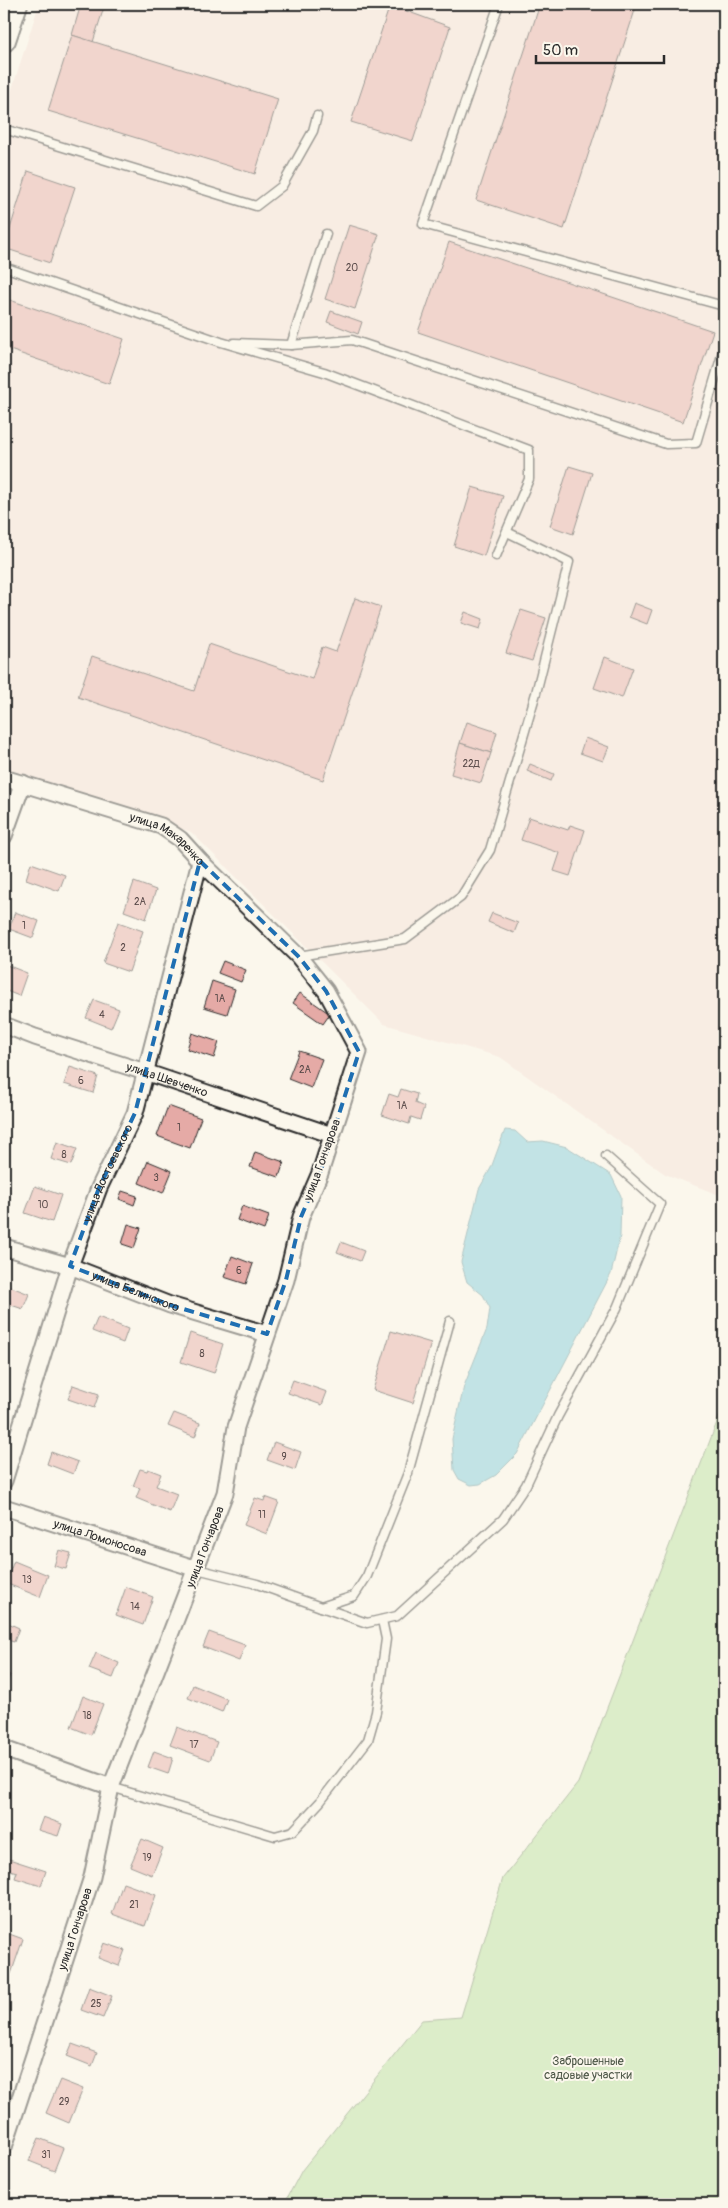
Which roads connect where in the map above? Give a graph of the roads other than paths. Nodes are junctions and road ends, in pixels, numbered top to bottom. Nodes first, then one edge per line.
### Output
1 (16, 4) edge
2 (498, 4) edge
3 (4, 40) edge
4 (318, 116) dead end
5 (4, 129) edge
6 (326, 234) dead end
7 (4, 267) edge
8 (724, 306) edge
9 (221, 342) junction
10 (292, 345) junction
11 (724, 348) edge
12 (506, 532) junction
13 (496, 556) dead end
14 (4, 778) edge
15 (23, 784) junction
16 (4, 836) edge
17 (200, 861) junction
18 (298, 956) junction
19 (4, 1025) edge
20 (145, 1072) junction
21 (332, 1135) junction
22 (606, 1156) dead end
23 (4, 1247) edge
24 (70, 1266) junction
25 (450, 1321) dead end
26 (267, 1334) junction
27 (4, 1481) edge
28 (4, 1507) edge
29 (197, 1569) junction
30 (321, 1607) junction
31 (382, 1620) junction
32 (4, 1749) edge
33 (111, 1787) junction
34 (4, 2147) edge

1 - 3 street
2 - 8 lane
4 - 5 lane
6 - 10 lane
7 - 9 lane
9 - 10 lane
9 - 12 lane
10 - 11 lane
12 - 13 lane
12 - 18 lane
14 - 15 street, улица Макаренко
15 - 16 street
15 - 17 street, улица Макаренко
17 - 18 street, улица Макаренко
17 - 20 street, улица Достоевского
18 - 21 street, улица Гончарова
19 - 20 street, улица Шевченко
20 - 21 street, улица Шевченко
20 - 24 street, улица Достоевского
21 - 26 street, улица Гончарова
22 - 31 lane
23 - 24 street, улица Белинского
24 - 26 street, улица Белинского
24 - 27 street, улица Достоевского
25 - 30 lane
26 - 29 street, улица Гончарова
28 - 29 street, улица Ломоносова
29 - 30 lane
29 - 33 street, улица Гончарова
30 - 31 lane
31 - 33 lane
32 - 33 street
33 - 34 street, улица Гончарова

